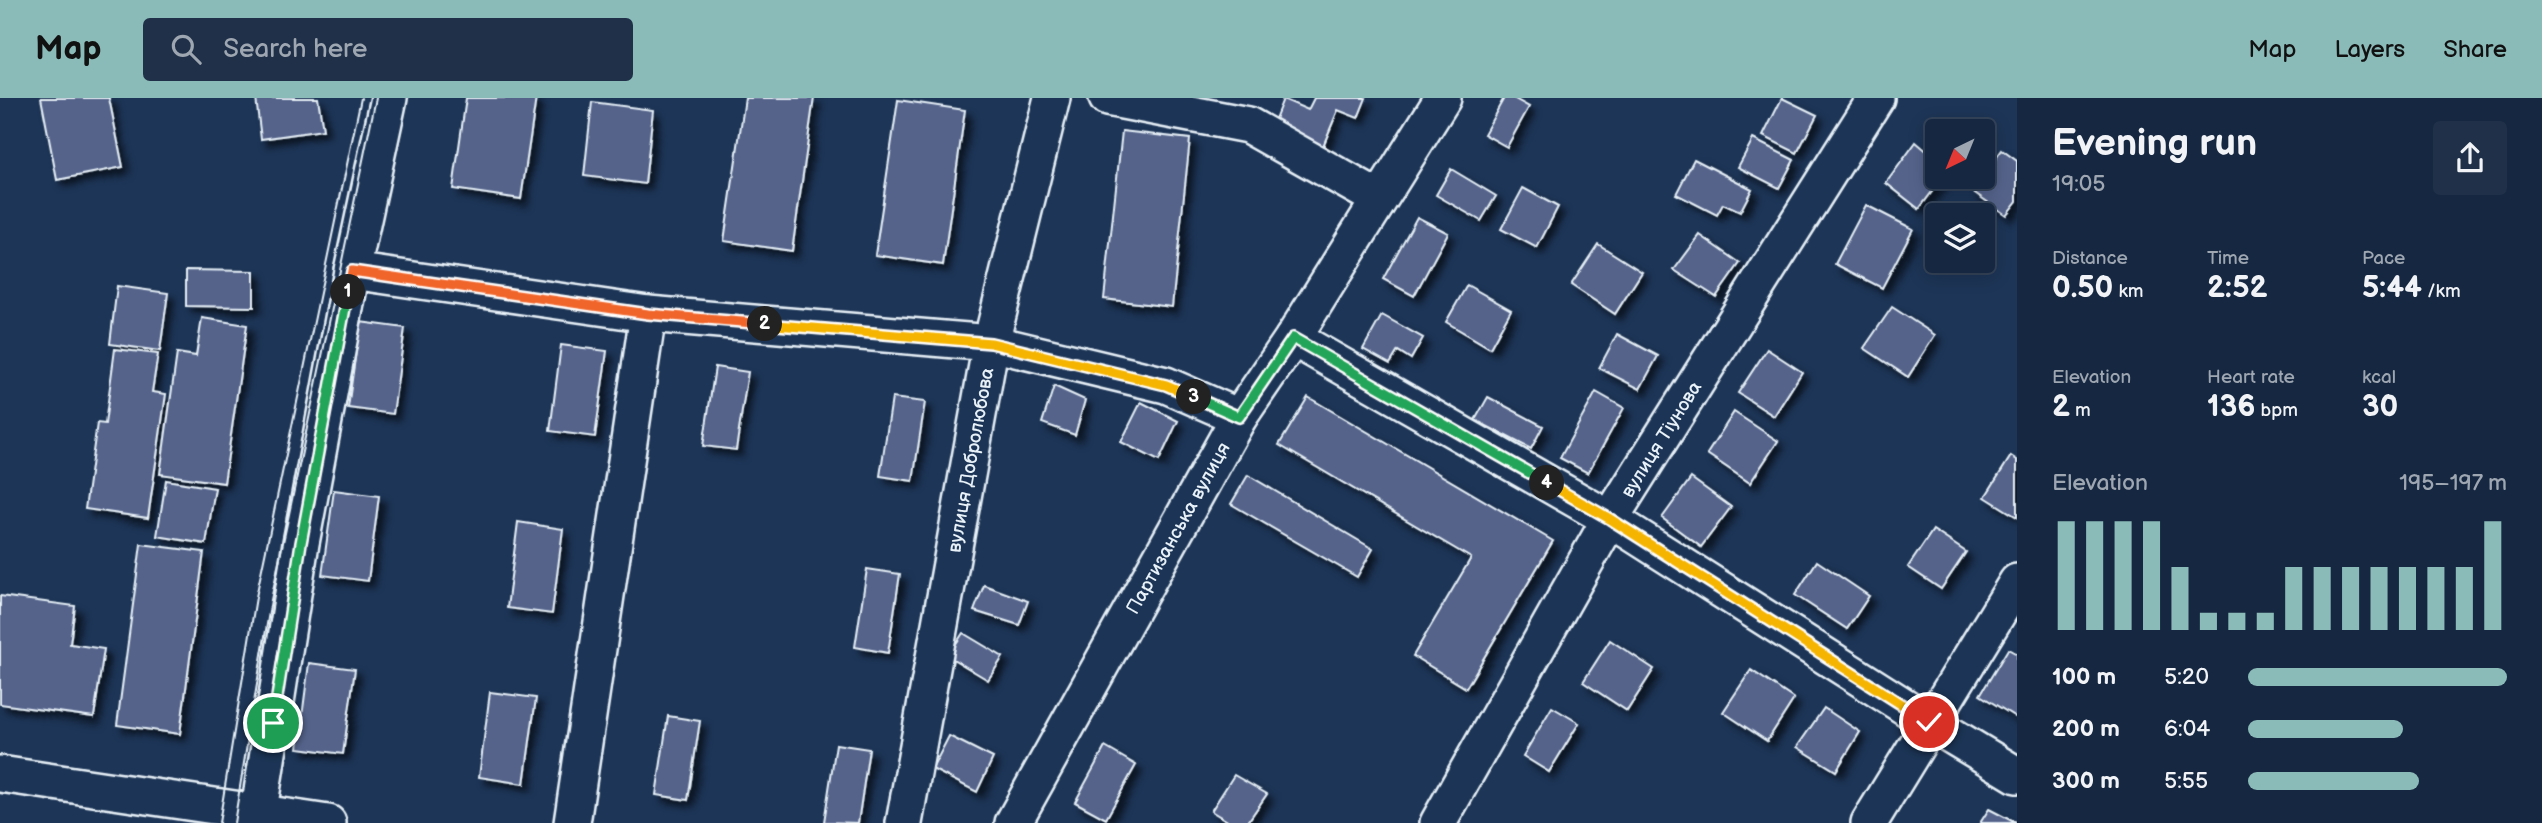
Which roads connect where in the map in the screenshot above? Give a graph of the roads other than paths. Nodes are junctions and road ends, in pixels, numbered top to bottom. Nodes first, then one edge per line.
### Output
1 (389, 98) edge
2 (1052, 98) edge
3 (1107, 98) edge
4 (1443, 98) edge
5 (1876, 98) edge
6 (1254, 111) edge
7 (1380, 199) junction
8 (352, 271) junction
9 (648, 314) junction
10 (1293, 338) junction
11 (991, 343) junction
12 (1239, 417) junction
13 (1610, 519) junction
14 (2017, 582) edge
15 (1929, 722) junction
16 (0, 774) edge
17 (2017, 775) edge
18 (258, 818) edge
19 (328, 823) edge
20 (572, 823) edge
21 (904, 823) edge
22 (1013, 823) edge
23 (1438, 823) edge
24 (1869, 823) edge

1 - 8 street
2 - 11 street, вулиця Добролюбова
3 - 6 street
4 - 7 street, Партизанська вулиця
5 - 13 street, вулиця Тіунова
6 - 7 street
7 - 10 street, Партизанська вулиця
8 - 9 street
8 - 18 street
9 - 11 street
9 - 20 street
10 - 12 street, Партизанська вулиця
10 - 13 street
11 - 12 street
11 - 21 street, вулиця Добролюбова
12 - 22 street, Партизанська вулиця
13 - 15 street
13 - 23 street, вулиця Тіунова
14 - 15 street
15 - 17 street
15 - 24 street
16 - 18 street
18 - 19 street

